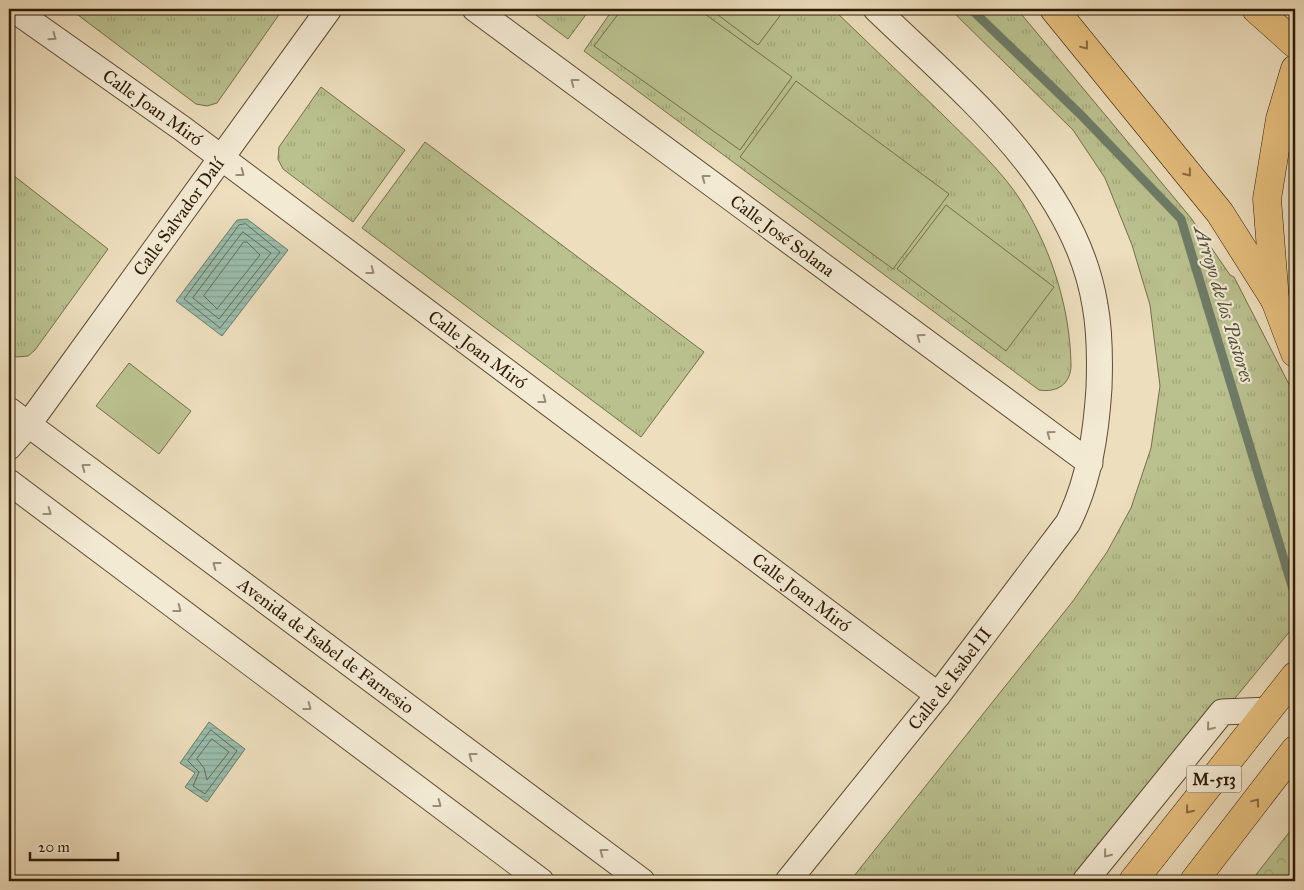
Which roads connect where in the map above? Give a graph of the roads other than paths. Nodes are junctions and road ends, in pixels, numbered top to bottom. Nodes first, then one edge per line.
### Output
1 (13, 9) edge
2 (329, 9) edge
3 (475, 9) edge
4 (876, 9) edge
5 (1054, 9) edge
6 (1256, 9) edge
7 (1295, 44) edge
8 (1295, 69) edge
9 (221, 158) junction
10 (1275, 300) junction
11 (1295, 353) edge
12 (18, 418) edge
13 (9, 447) edge
14 (1090, 463) junction
15 (9, 482) edge
16 (1295, 676) edge
17 (938, 695) junction
18 (1268, 710) junction
19 (1295, 750) edge
20 (1240, 823) junction
21 (541, 881) edge
22 (642, 881) edge
23 (788, 881) edge
24 (1085, 881) edge
25 (1133, 881) edge
26 (1194, 881) edge
27 (1209, 881) edge

1 -> 9 street, Calle Joan Miró
2 - 9 street, Calle Salvador Dalí
14 -> 3 street, Calle José Solana
4 - 14 street, Calle de Isabel II
5 -> 10 main road
6 - 7 main road
8 - 10 main road
9 - 12 street, Calle Salvador Dalí
9 -> 17 street, Calle Joan Miró
10 - 11 main road
12 - 13 street, Calle Salvador Dalí
22 -> 12 street, Avenida de Isabel de Farnesio
14 - 17 street, Calle de Isabel II
15 -> 21 street
16 - 18 main road, M-513
17 - 23 street, Calle de Isabel II
18 -> 24 street
18 -> 25 main road, M-513
20 -> 19 main road, M-513
20 - 26 main road, M-513
20 - 27 street

